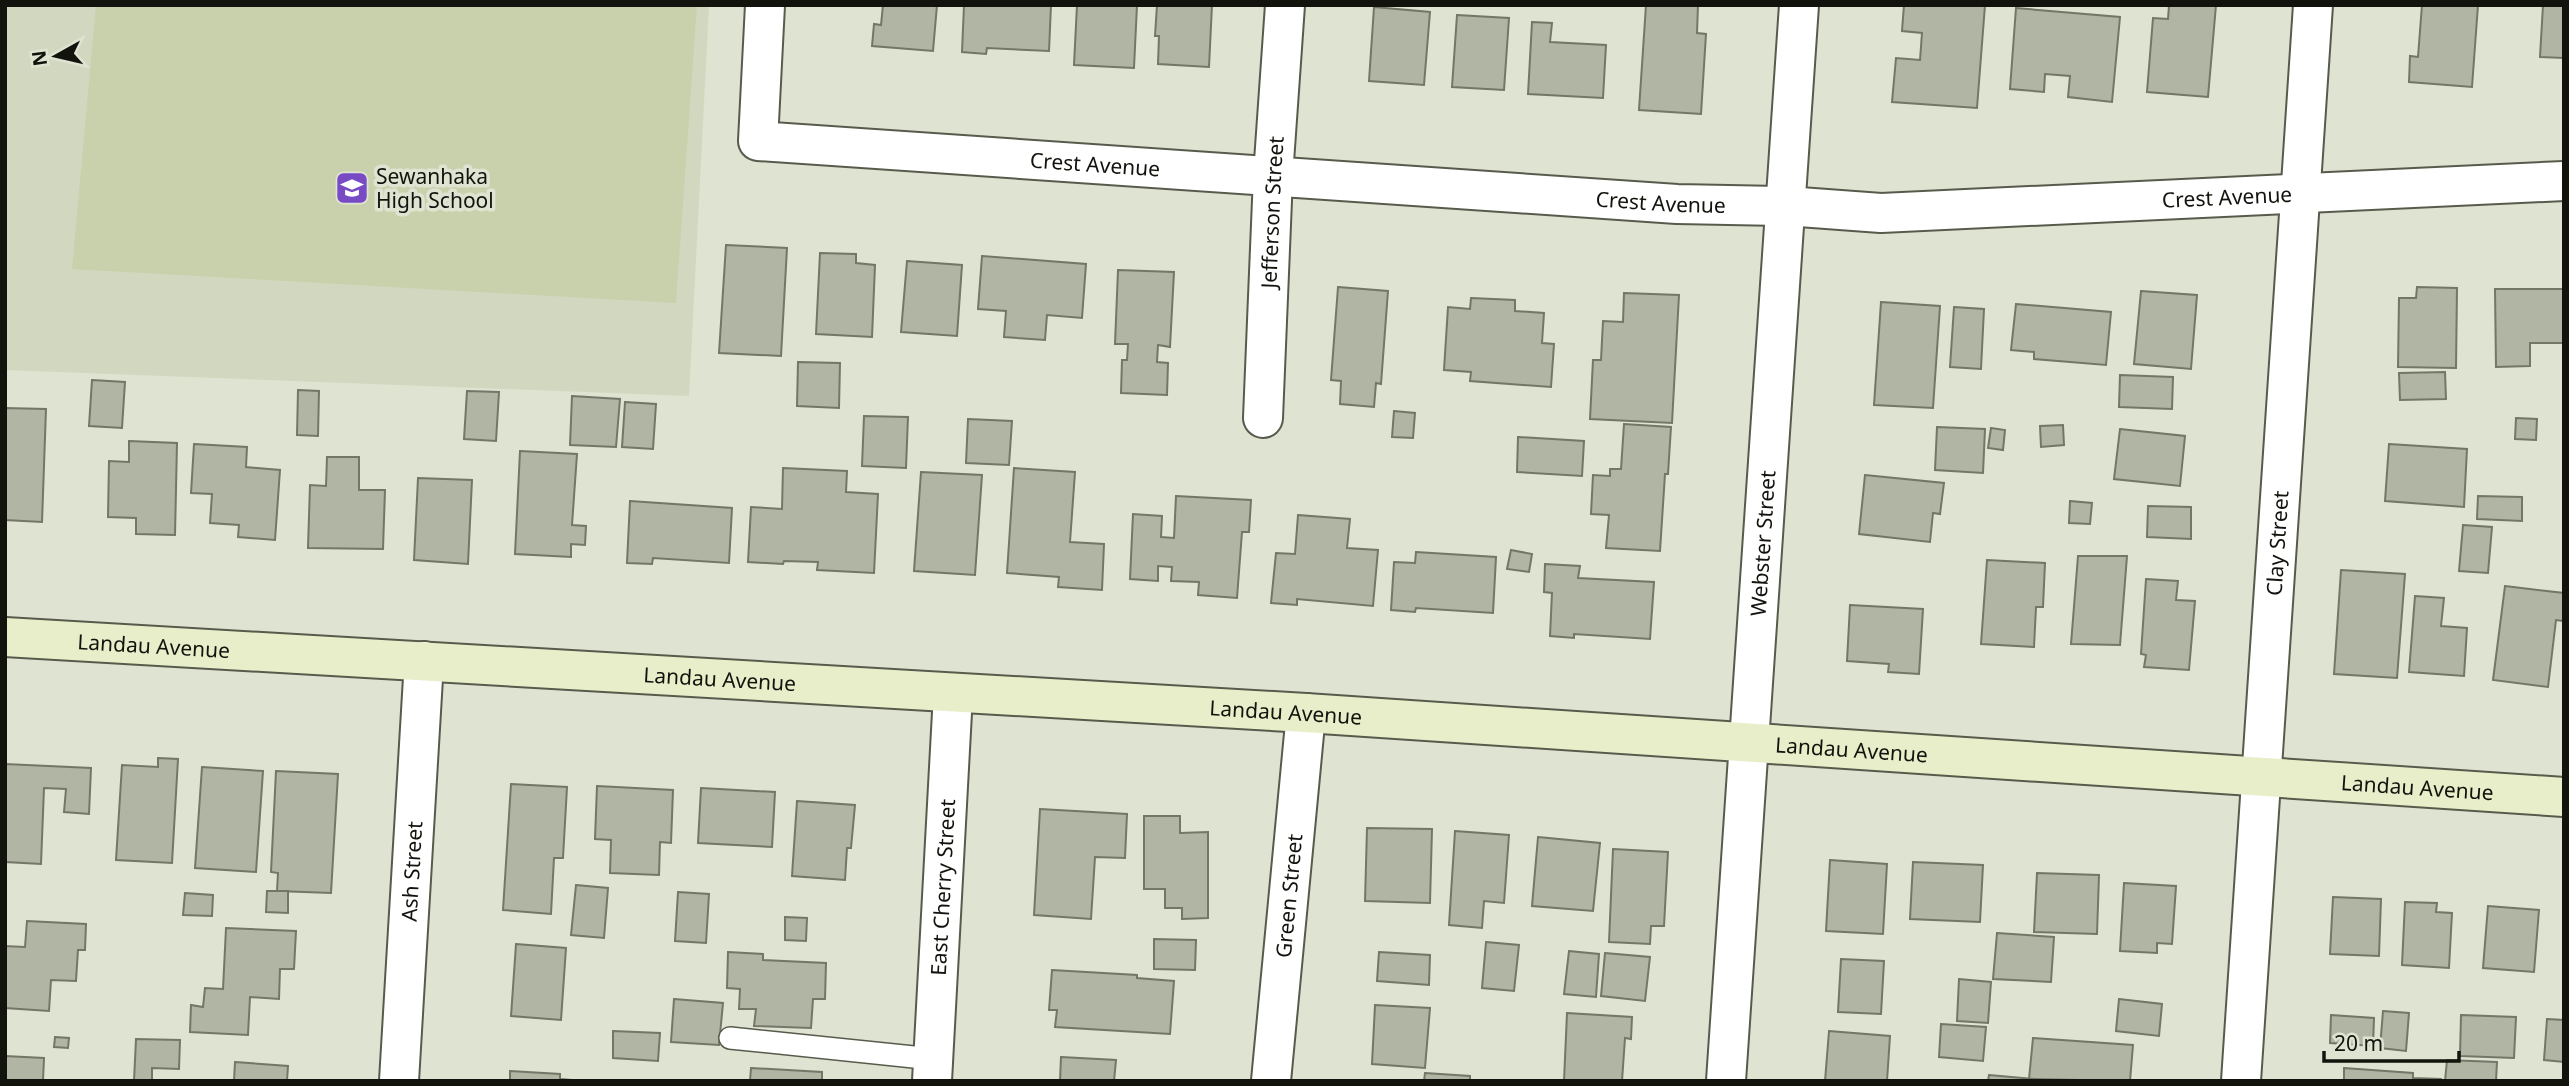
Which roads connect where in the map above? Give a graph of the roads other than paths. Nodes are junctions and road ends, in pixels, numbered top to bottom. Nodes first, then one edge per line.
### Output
1 (765, 5) edge
2 (1285, 5) edge
3 (1799, 5) edge
4 (2313, 5) edge
5 (1273, 176) junction
6 (2564, 181) edge
7 (2300, 194) junction
8 (1786, 206) junction
9 (1263, 418) dead end
10 (5, 637) edge
11 (424, 661) junction
12 (953, 694) junction
13 (1306, 713) junction
14 (1749, 743) junction
15 (2261, 777) junction
16 (2564, 797) edge
17 (730, 1038) dead end
18 (932, 1070) edge
19 (399, 1081) edge
20 (1271, 1081) edge
21 (1726, 1081) edge
22 (2241, 1081) edge

1 - 5 street, Crest Avenue
2 - 5 street, Jefferson Street
3 - 8 street, Webster Street
4 - 7 street, Clay Street
5 - 8 street, Crest Avenue
5 - 9 street, Jefferson Street
6 - 7 street, Crest Avenue
7 - 8 street, Crest Avenue
7 - 15 street, Clay Street
8 - 14 street, Webster Street
10 - 11 street, Landau Avenue
11 - 12 street, Landau Avenue
11 - 19 street, Ash Street
12 - 13 street, Landau Avenue
12 - 18 street, East Cherry Street
13 - 14 street, Landau Avenue
13 - 20 street, Green Street
14 - 15 street, Landau Avenue
14 - 21 street, Webster Street
15 - 16 street, Landau Avenue
15 - 22 street, Clay Street
17 - 18 lane

